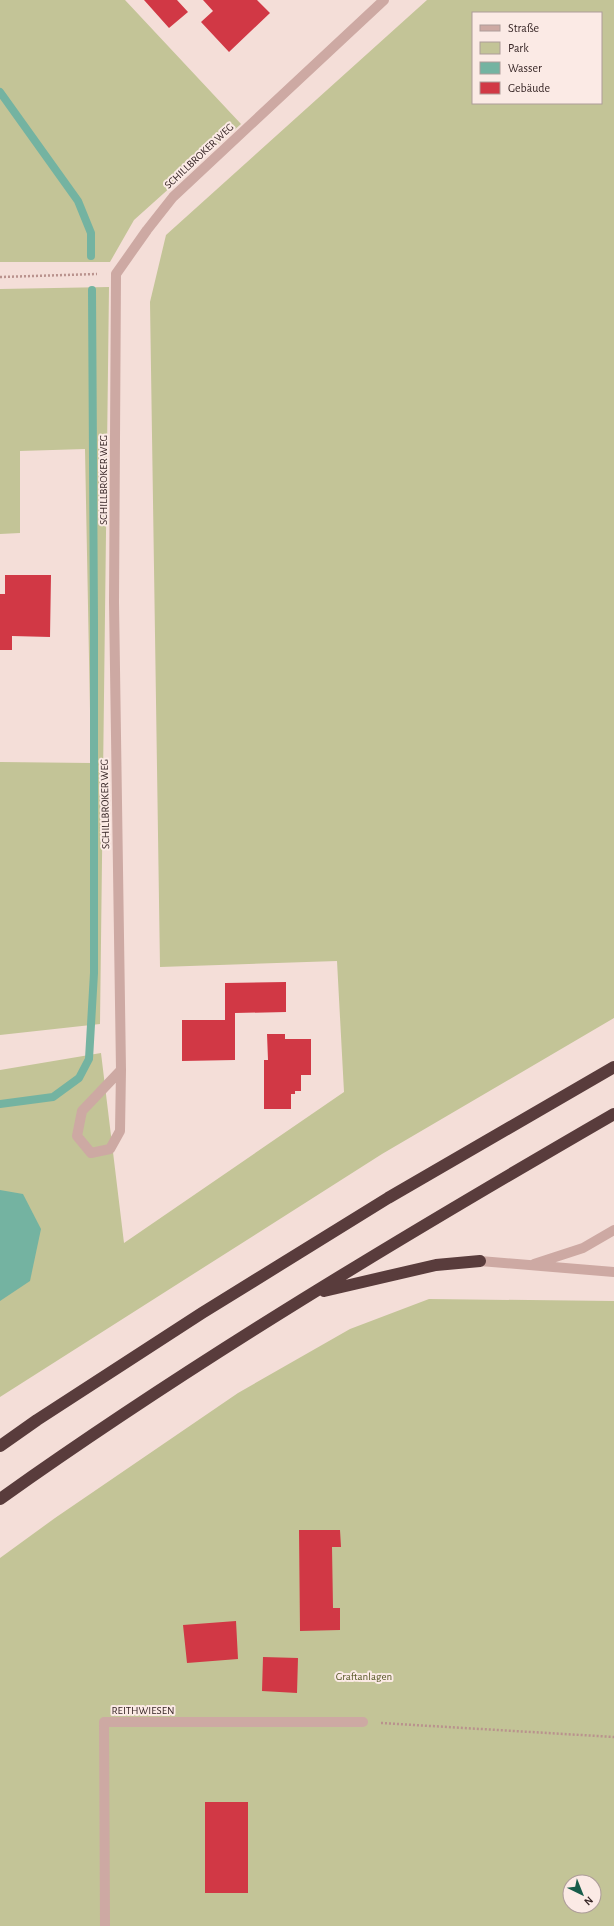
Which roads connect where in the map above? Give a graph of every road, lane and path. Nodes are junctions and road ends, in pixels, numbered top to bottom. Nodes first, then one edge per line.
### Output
1 (384, 0) edge
2 (116, 274) junction
3 (0, 277) edge
4 (614, 1067) edge
5 (121, 1070) junction
6 (614, 1114) edge
7 (614, 1230) edge
8 (480, 1261) joint
9 (530, 1265) junction
10 (614, 1272) edge
11 (313, 1294) junction
12 (0, 1446) edge
13 (0, 1500) edge
14 (363, 1722) joint
15 (614, 1737) edge
16 (105, 1926) edge

1 - 2 street, SCHILLBROKER WEG
2 - 3 path
2 - 5 street, SCHILLBROKER WEG
4 - 12 highway
5 - 5 street, SCHILLBROKER WEG
6 - 11 highway
7 - 9 street
8 - 9 street
8 - 11 highway
9 - 10 street
11 - 13 highway
14 - 15 path
14 - 16 street, REITHWIESEN

